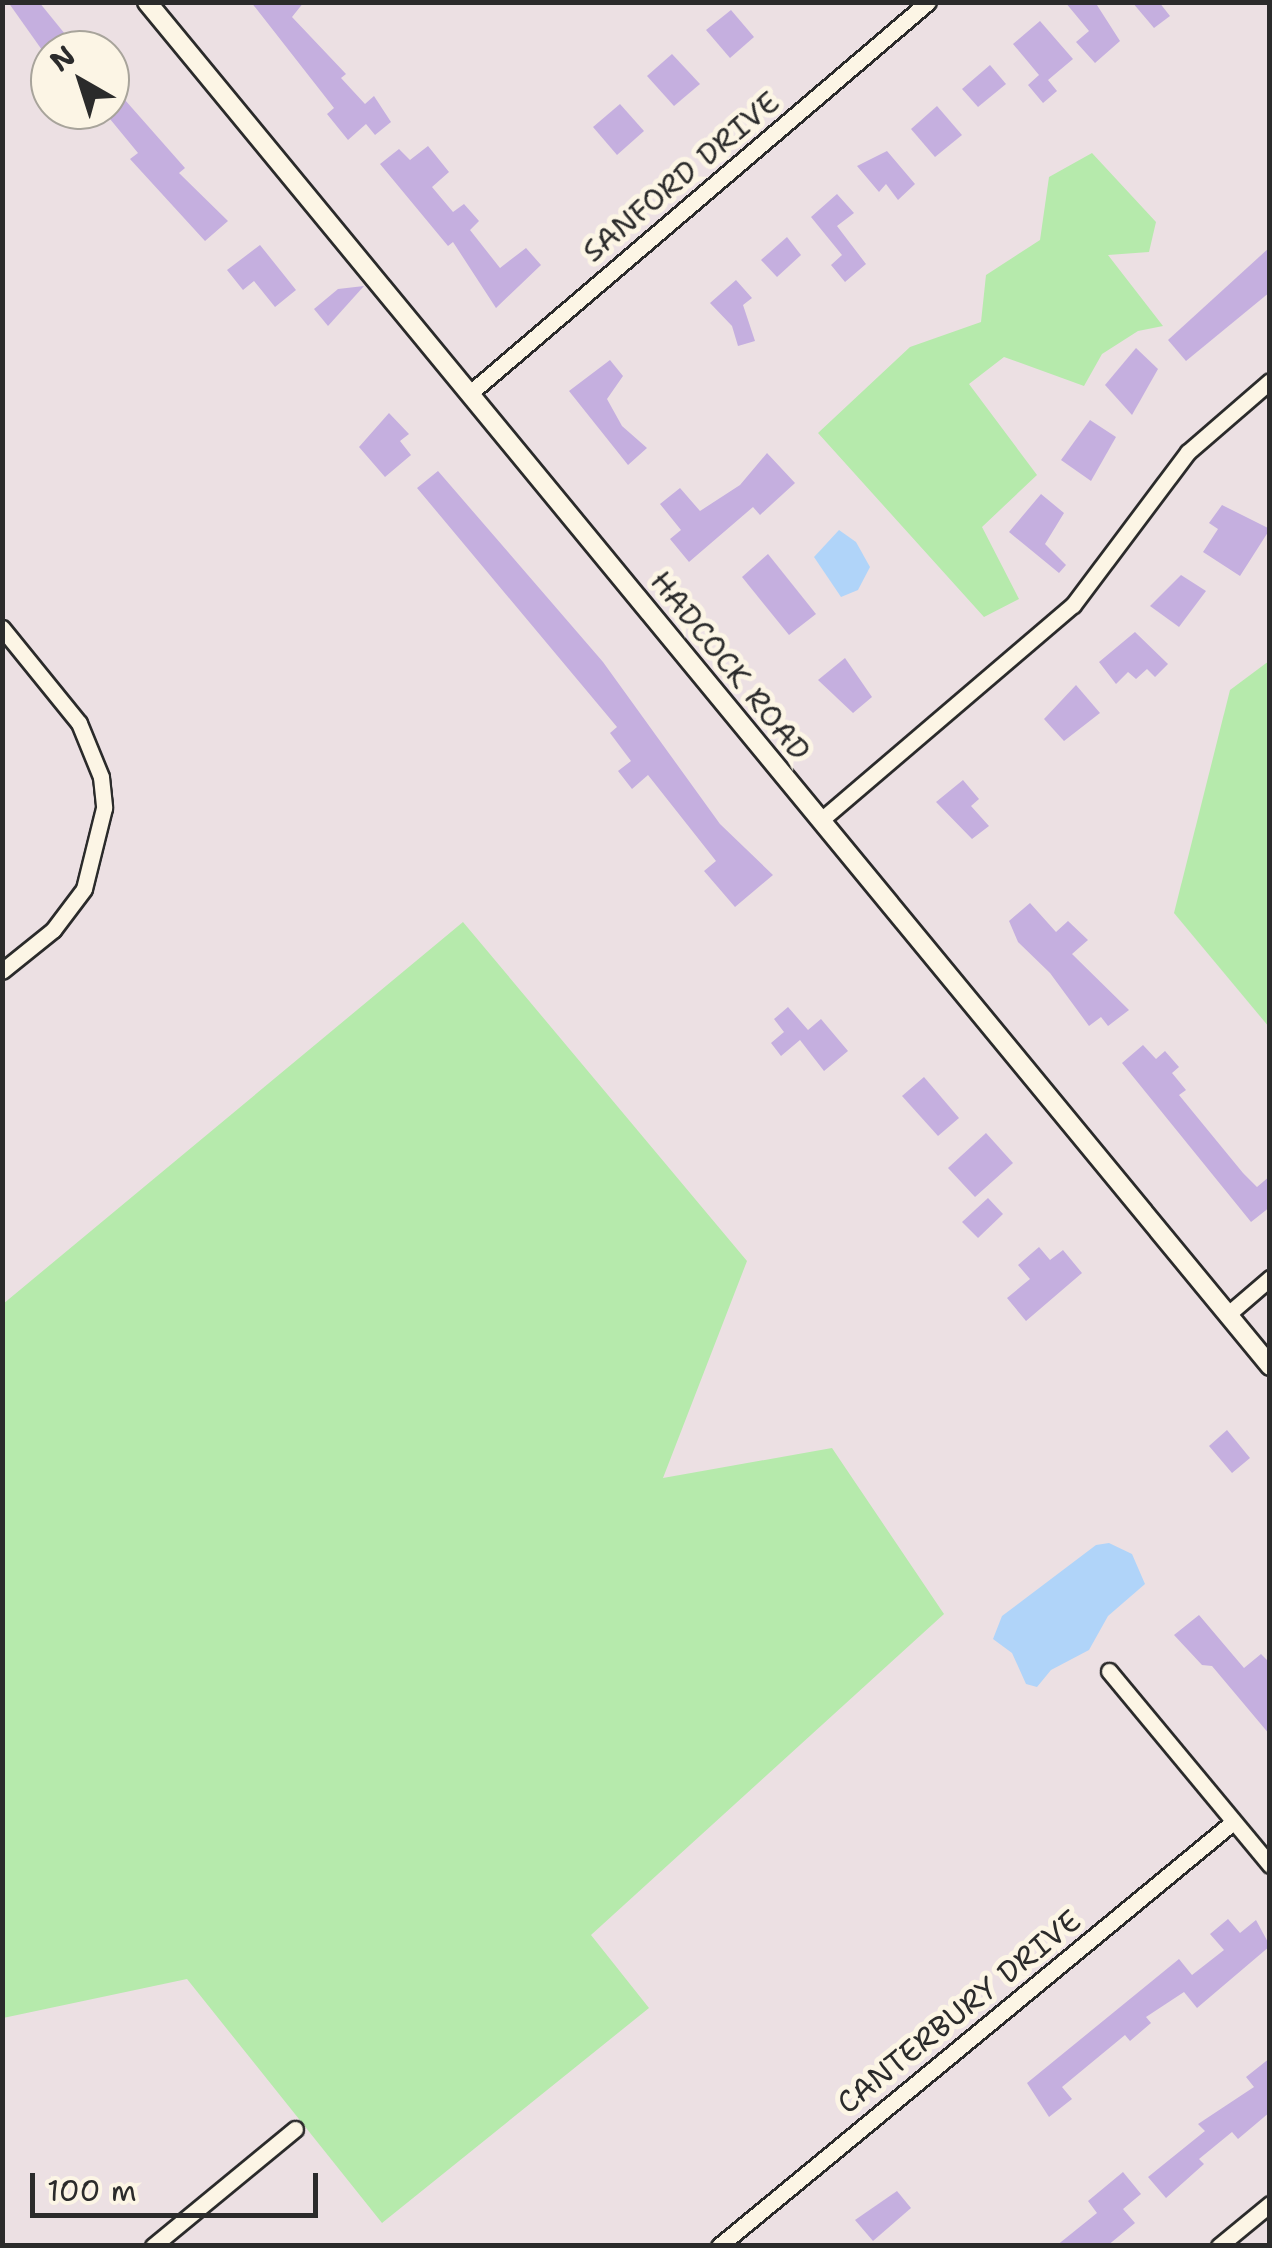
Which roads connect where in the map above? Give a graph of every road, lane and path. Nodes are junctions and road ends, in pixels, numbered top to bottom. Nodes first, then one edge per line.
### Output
1 (147, 2) edge
2 (928, 2) edge
3 (1270, 381) edge
4 (470, 393) junction
5 (2, 628) edge
6 (822, 820) junction
7 (2, 970) edge
8 (1270, 1278) edge
9 (1227, 1314) junction
10 (1270, 1366) edge
11 (1109, 1672) dead end
12 (1234, 1822) junction
13 (1270, 1865) edge
14 (296, 2129) dead end
15 (1270, 2204) edge
16 (153, 2246) edge
17 (719, 2246) edge
18 (1219, 2246) edge

1 - 4 street, HADCOCK ROAD
2 - 4 street, SANFORD DRIVE
3 - 6 street
4 - 6 street, HADCOCK ROAD
5 - 7 street
6 - 9 street, HADCOCK ROAD
8 - 9 street
9 - 10 street, HADCOCK ROAD
11 - 12 street
12 - 13 street
12 - 17 street, CANTERBURY DRIVE
14 - 16 street
15 - 18 street

